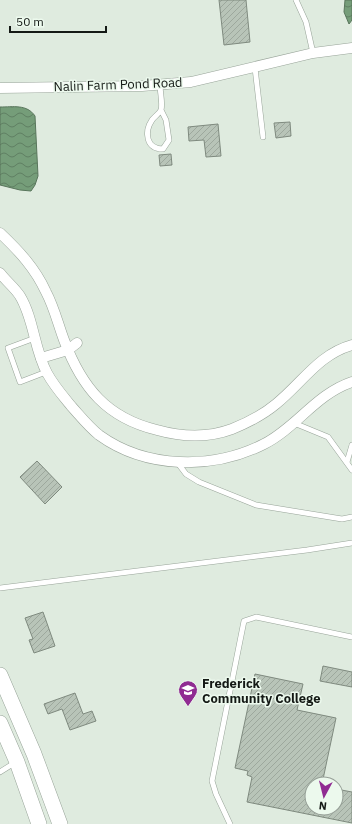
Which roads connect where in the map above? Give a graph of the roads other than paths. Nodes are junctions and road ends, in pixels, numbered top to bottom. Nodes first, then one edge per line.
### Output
1 (296, 0) edge
2 (352, 48) edge
3 (313, 53) junction
4 (255, 68) junction
5 (160, 85) junction
6 (0, 88) edge
7 (161, 110) junction
8 (263, 137) dead end
9 (0, 233) edge
10 (0, 273) edge
11 (35, 338) junction
12 (77, 343) dead end
13 (352, 345) edge
14 (68, 350) junction
15 (41, 358) junction
16 (46, 372) junction
17 (352, 382) edge
18 (293, 422) junction
19 (352, 445) edge
20 (176, 462) junction
21 (346, 462) junction
22 (352, 470) edge
23 (352, 517) edge
24 (352, 543) edge
25 (0, 588) edge
26 (352, 638) edge
27 (0, 675) edge
28 (0, 723) edge
29 (17, 762) junction
30 (0, 772) edge
31 (39, 824) edge
32 (60, 824) edge
33 (230, 824) edge

1 - 3 lane
2 - 3 street, Nalin Farm Pond Road
3 - 4 street, Nalin Farm Pond Road
4 - 5 street, Nalin Farm Pond Road
4 - 8 lane
5 - 6 street, Nalin Farm Pond Road
5 - 7 lane
7 - 7 lane
9 - 14 street
10 - 11 street
11 - 15 street
11 - 16 lane
12 - 14 street
13 - 14 street
14 - 15 street
15 - 16 street
16 - 20 street
17 - 18 street
18 - 20 street
18 - 21 lane
19 - 21 lane
20 - 23 lane
21 - 22 lane
24 - 25 lane
26 - 33 lane
27 - 32 main road
28 - 29 main road
29 - 30 lane
29 - 31 main road

